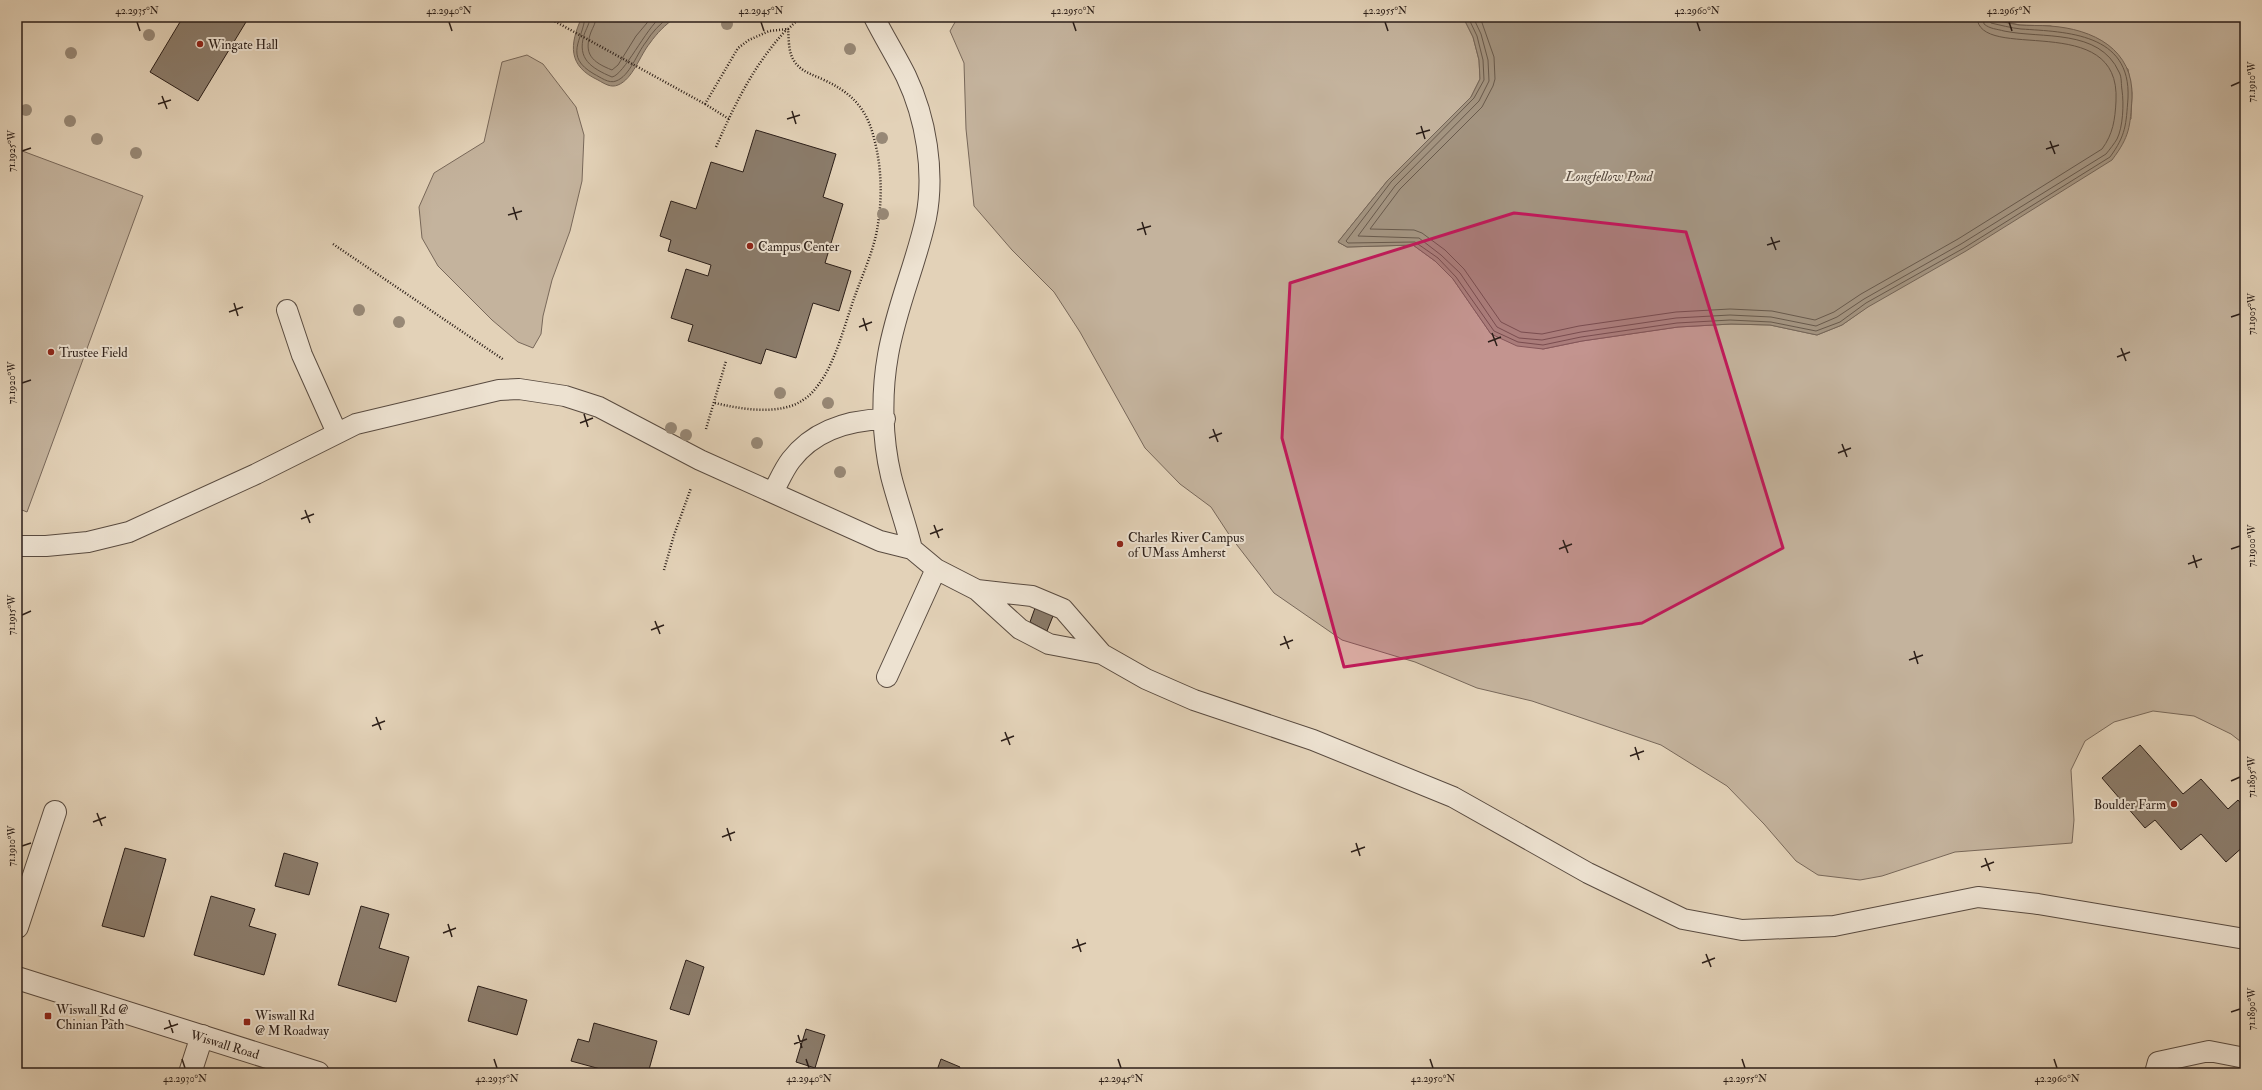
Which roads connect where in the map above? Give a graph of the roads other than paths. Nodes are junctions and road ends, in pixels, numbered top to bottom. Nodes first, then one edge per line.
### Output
1 (874, 17) edge
2 (287, 310) dead end
3 (884, 419) junction
4 (337, 433) junction
5 (773, 492) junction
6 (17, 546) edge
7 (912, 549) junction
8 (936, 569) junction
9 (977, 590) junction
10 (1102, 654) junction
11 (887, 677) dead end
12 (55, 812) dead end
13 (17, 927) edge
14 (2245, 939) edge
15 (17, 978) edge
16 (202, 1036) junction
17 (2245, 1058) edge
18 (190, 1073) edge
19 (318, 1073) edge
20 (2155, 1073) edge

1 - 3 lane
2 - 4 lane
3 - 5 lane
3 - 7 lane
4 - 5 lane
4 - 6 lane
5 - 7 lane
7 - 8 lane
8 - 9 lane
8 - 11 lane
9 - 10 lane
9 - 10 lane
10 - 14 lane
12 - 13 street
15 - 16 street, Wiswall Road
16 - 18 street
16 - 19 street, Wiswall Road
17 - 20 lane

